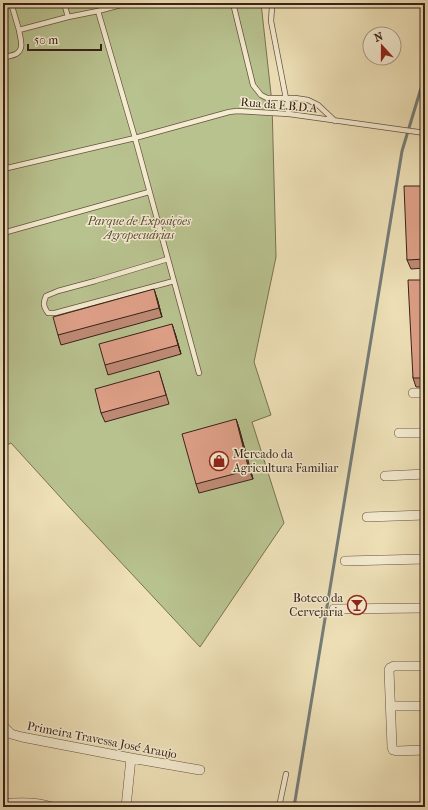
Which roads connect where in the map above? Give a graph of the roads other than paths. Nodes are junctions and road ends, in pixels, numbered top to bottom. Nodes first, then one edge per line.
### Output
1 (12, 3) edge
2 (64, 3) edge
3 (128, 3) edge
4 (233, 3) edge
5 (275, 3) edge
6 (98, 11) junction
7 (68, 17) junction
8 (19, 30) junction
9 (3, 58) edge
10 (286, 97) junction
11 (289, 114) junction
12 (335, 121) junction
13 (425, 133) edge
14 (135, 138) junction
15 (3, 169) edge
16 (149, 192) junction
17 (3, 233) edge
18 (168, 259) junction
19 (174, 281) junction
20 (199, 373) dead end
21 (413, 393) dead end
22 (425, 393) edge
23 (399, 433) dead end
24 (425, 433) edge
25 (425, 474) edge
26 (385, 476) dead end
27 (425, 515) edge
28 (366, 517) dead end
29 (425, 559) edge
30 (345, 562) dead end
31 (425, 608) edge
32 (334, 609) dead end
33 (425, 666) edge
34 (390, 706) junction
35 (425, 706) edge
36 (3, 726) edge
37 (425, 750) edge
38 (131, 758) junction
39 (200, 770) dead end
40 (286, 774) dead end
41 (3, 804) edge
42 (52, 807) edge
43 (126, 807) edge
44 (279, 807) edge

1 - 8 lane
2 - 7 lane
3 - 6 lane
4 - 10 lane
5 - 10 lane
6 - 7 lane
6 - 14 lane
7 - 8 lane
8 - 9 lane
10 - 11 lane
10 - 12 lane
11 - 12 lane, Rua da E.B.D.A
11 - 14 lane, Rua da E.B.D.A
12 - 13 lane, Rua da E.B.D.A
14 - 15 lane, Rua da E.B.D.A
14 - 16 lane
16 - 17 lane
16 - 18 lane
18 - 19 lane
18 - 19 lane
19 - 20 lane
21 - 22 street
23 - 24 street
25 - 26 street
27 - 28 street
29 - 30 street
31 - 32 street
33 - 34 street
34 - 35 street
34 - 37 street
36 - 38 street, Primeira Travessa José Araujo
38 - 39 street, Primeira Travessa José Araujo
38 - 43 street
40 - 44 lane
41 - 42 street

